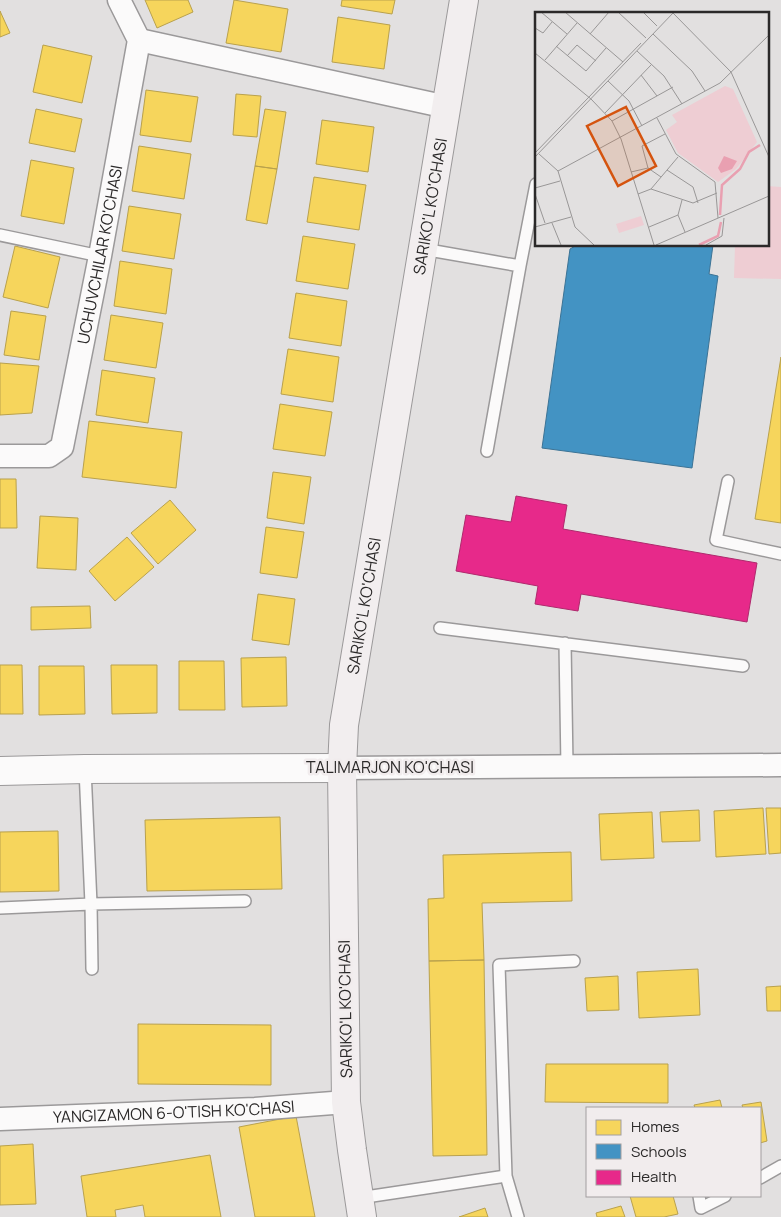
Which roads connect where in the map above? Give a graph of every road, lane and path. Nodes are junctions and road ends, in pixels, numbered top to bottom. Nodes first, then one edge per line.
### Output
1 (119, 0) edge
2 (464, 0) edge
3 (139, 40) junction
4 (447, 107) junction
5 (535, 189) edge
6 (0, 235) edge
7 (423, 249) junction
8 (100, 256) junction
9 (520, 266) junction
10 (487, 451) dead end
11 (0, 456) edge
12 (728, 481) dead end
13 (781, 554) edge
14 (440, 628) dead end
15 (565, 643) junction
16 (743, 666) dead end
17 (781, 765) edge
18 (567, 766) junction
19 (342, 768) junction
20 (85, 769) junction
21 (0, 771) edge
22 (245, 901) dead end
23 (91, 904) junction
24 (0, 908) edge
25 (574, 962) dead end
26 (92, 969) dead end
27 (346, 1102) junction
28 (0, 1119) edge
29 (781, 1166) edge
30 (506, 1176) junction
31 (761, 1177) edge
32 (699, 1197) edge
33 (724, 1197) edge
34 (361, 1207) edge
35 (518, 1217) edge

1 - 3 street
2 - 4 main road, SARIKO'L KO'CHASI
3 - 4 street
3 - 8 street, UCHUVCHILAR KO'CHASI
4 - 7 main road, SARIKO'L KO'CHASI
5 - 9 lane
6 - 8 lane
7 - 9 lane
7 - 19 main road, SARIKO'L KO'CHASI
8 - 11 street, UCHUVCHILAR KO'CHASI
9 - 10 lane
12 - 13 lane
14 - 15 lane
15 - 16 lane
15 - 18 lane
17 - 18 street, TALIMARJON KO'CHASI
18 - 19 street, TALIMARJON KO'CHASI
19 - 20 street, TALIMARJON KO'CHASI
19 - 27 main road, SARIKO'L KO'CHASI
20 - 21 street, TALIMARJON KO'CHASI
20 - 23 lane
22 - 23 lane
23 - 24 lane
23 - 26 lane
25 - 30 lane
27 - 28 street, YANGIZAMON 6-O'TISH KO'CHASI
27 - 34 main road, SARIKO'L KO'CHASI
29 - 31 lane
30 - 34 lane
30 - 35 lane
32 - 33 lane

